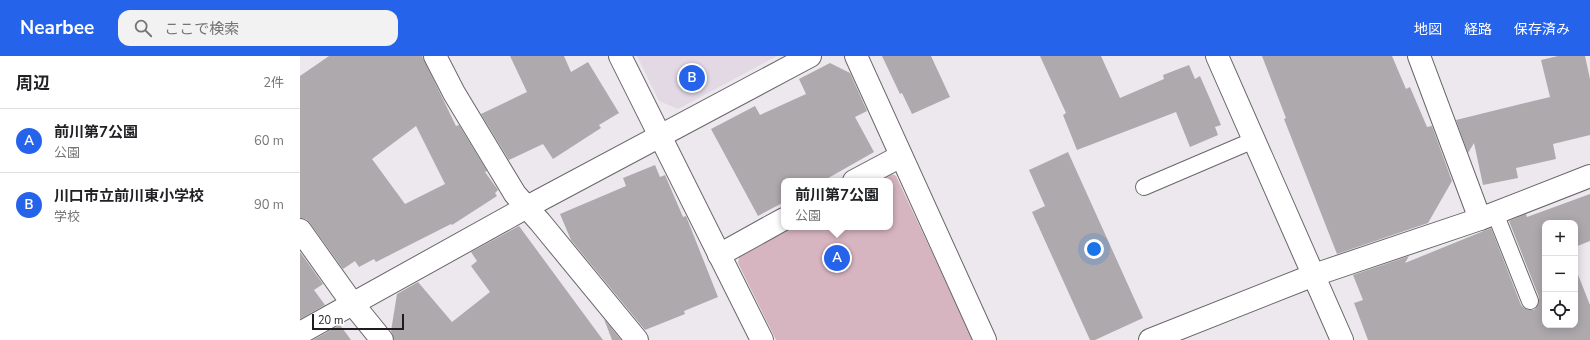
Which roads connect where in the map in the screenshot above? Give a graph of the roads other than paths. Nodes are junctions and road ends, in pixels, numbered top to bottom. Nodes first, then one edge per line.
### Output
1 (435, 56) edge
2 (620, 56) edge
3 (810, 56) edge
4 (856, 56) edge
5 (1217, 56) edge
6 (1419, 56) edge
7 (660, 137) junction
8 (1254, 140) junction
9 (901, 156) junction
10 (1590, 176) edge
11 (860, 178) edge
12 (1144, 187) dead end
13 (527, 207) junction
14 (1488, 216) junction
15 (781, 221) edge
16 (300, 230) edge
17 (719, 254) junction
18 (1314, 275) junction
19 (1530, 301) dead end
20 (352, 303) junction
21 (300, 332) edge
22 (382, 340) edge
23 (638, 340) edge
24 (762, 340) edge
25 (985, 340) edge
26 (1150, 340) edge
27 (1342, 340) edge

1 - 13 street
2 - 7 street
3 - 7 street
4 - 9 street
5 - 8 street
6 - 14 street
7 - 13 street
7 - 17 street
8 - 12 lane
8 - 18 street
9 - 11 street
9 - 25 street
10 - 14 street
13 - 20 street
13 - 23 street
14 - 18 street
14 - 19 lane
15 - 17 street
16 - 20 street
17 - 24 street
18 - 26 street
18 - 27 street
20 - 21 street
20 - 22 street

